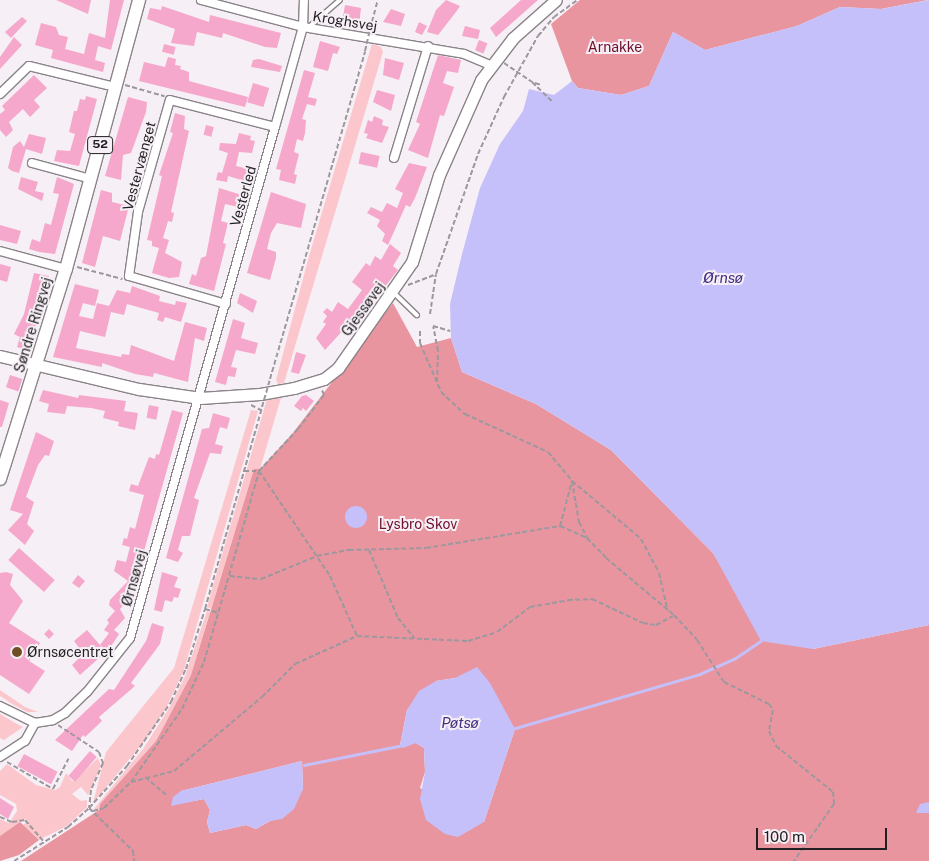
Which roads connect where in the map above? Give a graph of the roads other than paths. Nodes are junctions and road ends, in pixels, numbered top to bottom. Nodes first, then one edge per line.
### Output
1 (139, 0) edge
2 (201, 0) edge
3 (304, 0) edge
4 (340, 0) edge
5 (556, 0) edge
6 (306, 27) junction
7 (428, 46) junction
8 (490, 65) junction
9 (115, 87) junction
10 (0, 94) edge
11 (275, 127) junction
12 (394, 158) dead end
13 (32, 162) dead end
14 (91, 179) junction
15 (0, 252) edge
16 (66, 269) junction
17 (396, 288) junction
18 (226, 304) junction
19 (417, 315) dead end
20 (0, 356) edge
21 (36, 366) junction
22 (200, 398) junction
23 (0, 479) edge
24 (0, 706) edge
25 (35, 723) junction
26 (0, 757) edge

1 - 9 main road, Søndre Ringvej / 52
2 - 6 street, Kroghsvej
3 - 6 street, Vesterled
4 - 6 lane
5 - 8 street, Gjessøvej
6 - 7 street, Kroghsvej
6 - 11 street, Vesterled
7 - 8 street, Kroghsvej
7 - 12 street
8 - 17 street, Gjessøvej
9 - 10 street
9 - 14 main road, Søndre Ringvej / 52
11 - 18 street, Vesterled
11 - 18 street, Vestervænget
13 - 14 street
14 - 16 main road, Søndre Ringvej / 52
15 - 16 street
16 - 21 main road, Søndre Ringvej / 52
17 - 19 lane
17 - 22 street, Gjessøvej
18 - 22 street, Vesterled
20 - 21 street, Gjessøvej
21 - 22 street, Gjessøvej
21 - 23 main road, Søndre Ringvej / 52
22 - 25 street, Ørnsøvej
24 - 25 street
25 - 26 street

